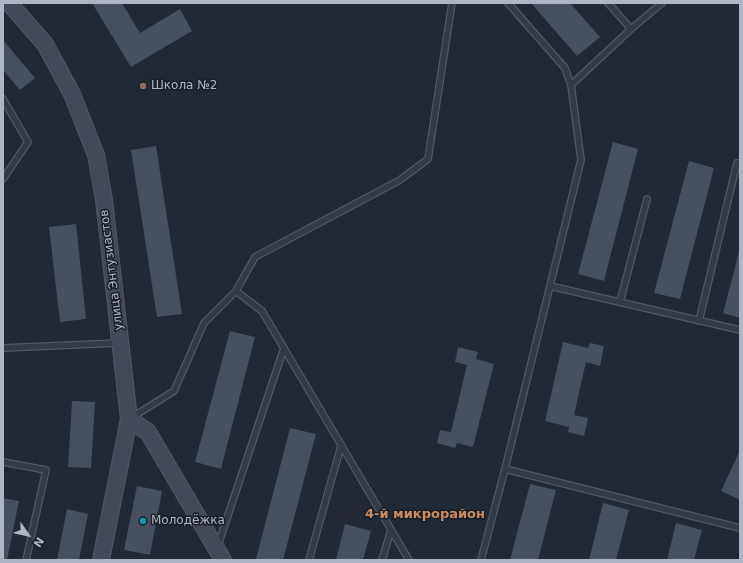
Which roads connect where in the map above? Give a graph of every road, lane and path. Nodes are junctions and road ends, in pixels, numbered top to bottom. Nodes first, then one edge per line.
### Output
1 (9, 3) edge
2 (452, 3) edge
3 (508, 3) edge
4 (608, 3) edge
5 (662, 3) edge
6 (631, 29) junction
7 (571, 85) junction
8 (3, 99) edge
9 (737, 162) dead end
10 (3, 179) edge
11 (647, 199) dead end
12 (550, 286) junction
13 (236, 291) junction
14 (620, 302) junction
15 (699, 321) junction
16 (740, 330) edge
17 (121, 343) junction
18 (3, 348) edge
19 (284, 348) junction
20 (129, 419) junction
21 (341, 446) junction
22 (3, 462) edge
23 (505, 469) junction
24 (740, 528) edge
25 (391, 530) junction
26 (220, 555) edge
27 (26, 560) edge
28 (101, 560) edge
29 (309, 560) edge
30 (382, 560) edge
31 (409, 560) edge
32 (481, 560) edge

1 - 17 street, улица Энтузиастов
2 - 13 lane
3 - 7 lane
4 - 6 lane
5 - 6 lane
6 - 7 lane
7 - 12 lane
8 - 10 lane
9 - 15 lane
11 - 14 lane
12 - 14 lane
12 - 23 lane
13 - 19 lane
13 - 20 lane
14 - 15 lane
15 - 16 lane
17 - 18 lane
17 - 20 street, улица Энтузиастов
19 - 21 lane
19 - 26 lane
20 - 26 street
20 - 28 street, улица Энтузиастов
21 - 25 lane
21 - 29 lane
22 - 27 lane
23 - 24 lane
23 - 32 lane
25 - 30 lane
25 - 31 lane

